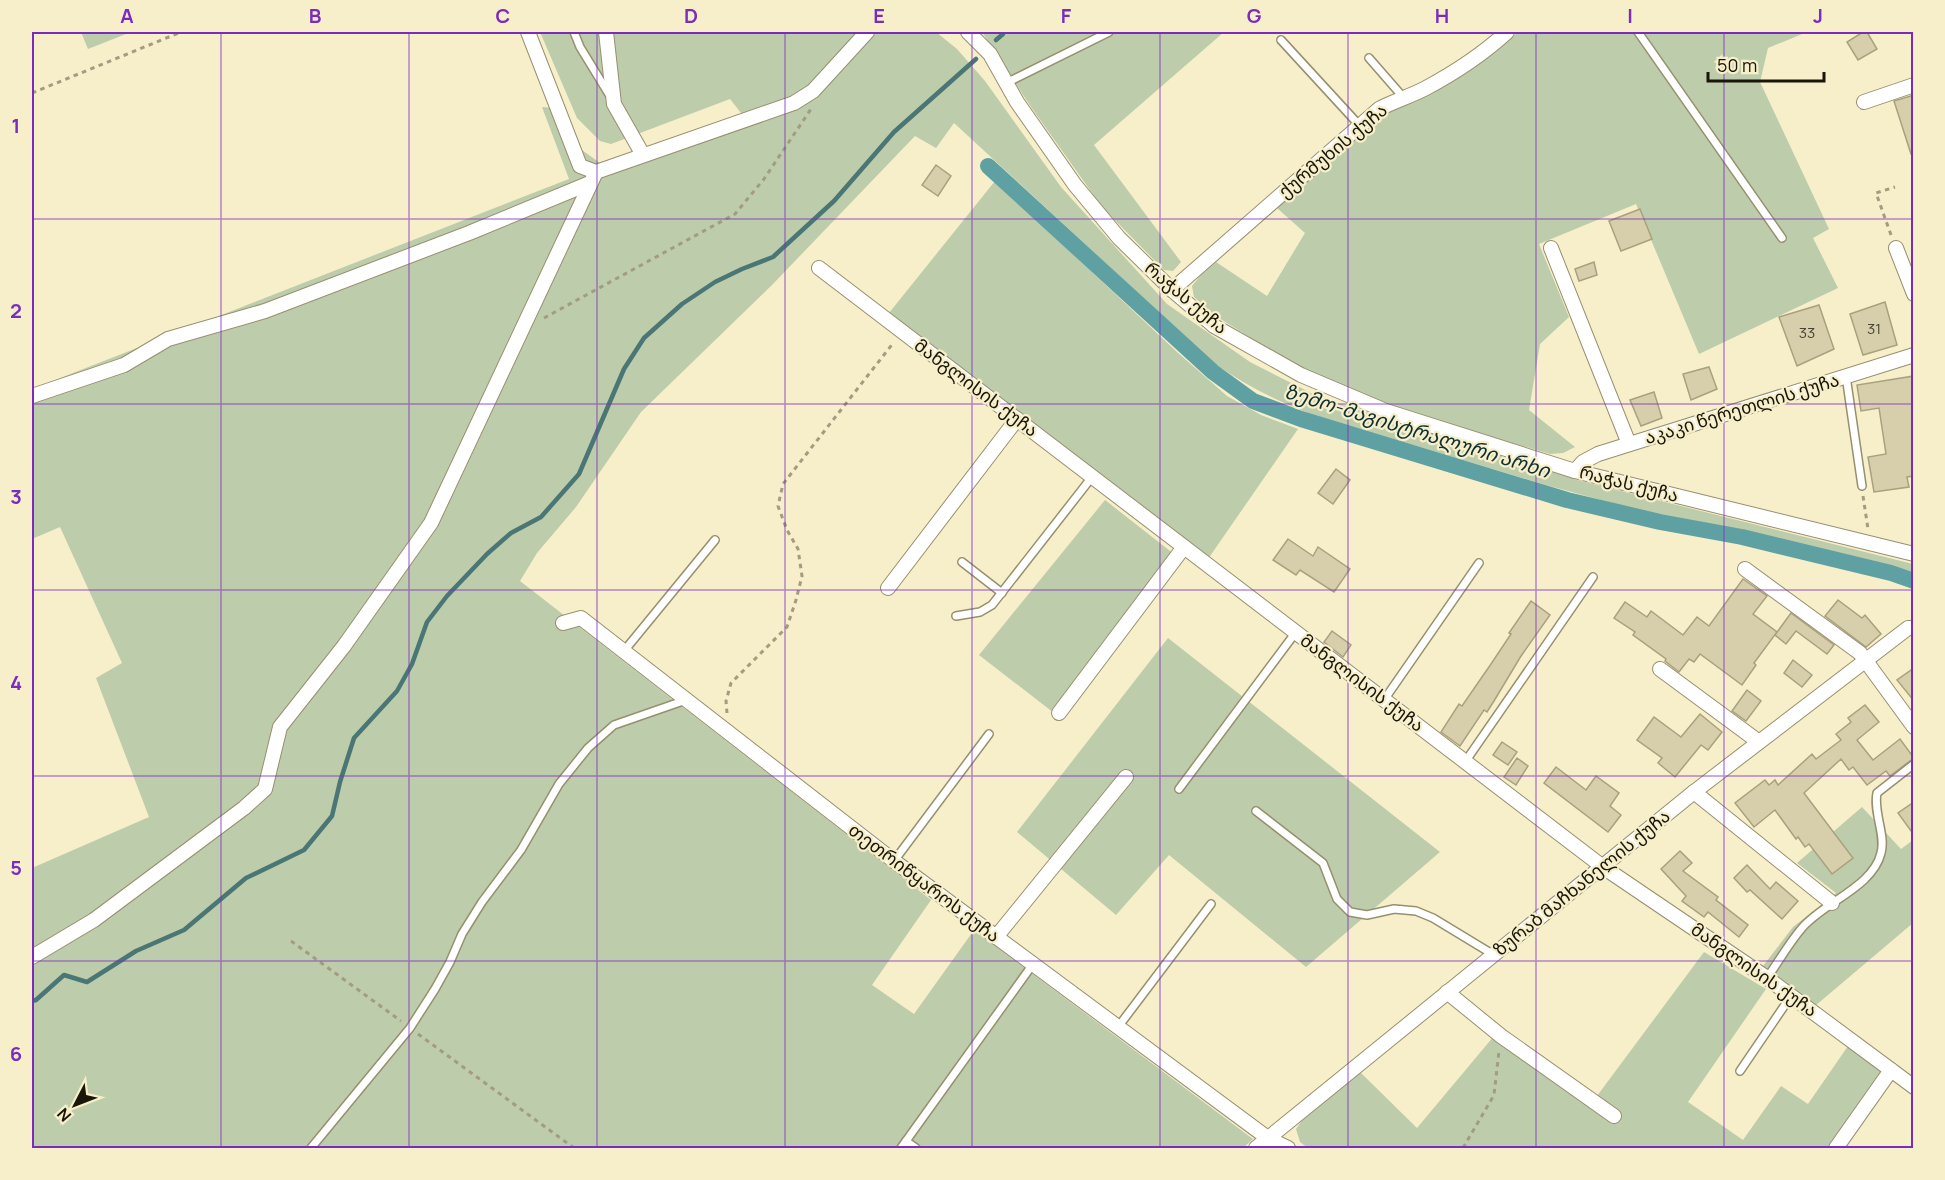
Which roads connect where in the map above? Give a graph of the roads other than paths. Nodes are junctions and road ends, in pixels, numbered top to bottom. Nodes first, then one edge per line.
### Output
1 (528, 32) edge
2 (574, 32) edge
3 (606, 32) edge
4 (867, 32) edge
5 (968, 32) edge
6 (1108, 32) edge
7 (1507, 32) edge
8 (1638, 32) edge
9 (1281, 40) dead end
10 (1369, 58) dead end
11 (1006, 83) junction
12 (1914, 85) edge
13 (1403, 97) junction
14 (1864, 102) dead end
15 (614, 104) junction
16 (1360, 126) junction
17 (643, 155) junction
18 (593, 177) junction
19 (1782, 238) dead end
20 (1551, 248) dead end
21 (1896, 248) road end
22 (819, 268) dead end
23 (1172, 290) junction
24 (1914, 294) edge
25 (1914, 355) edge
26 (1846, 376) junction
27 (32, 396) edge
28 (1017, 419) junction
29 (1629, 444) junction
30 (1575, 471) junction
31 (1092, 477) junction
32 (1862, 486) road end
33 (715, 540) dead end
34 (1184, 547) junction
35 (1914, 554) edge
36 (962, 562) dead end
37 (1479, 563) dead end
38 (1745, 569) dead end
39 (1593, 577) dead end
40 (888, 588) dead end
41 (1002, 593) junction
42 (956, 616) dead end
43 (563, 623) dead end
44 (1914, 628) edge
45 (1296, 632) junction
46 (624, 651) junction
47 (1866, 661) junction
48 (1660, 669) dead end
49 (686, 700) junction
50 (1384, 700) junction
51 (1059, 713) dead end
52 (1914, 727) edge
53 (988, 734) dead end
54 (1759, 742) junction
55 (1465, 762) junction
56 (1914, 764) edge
57 (1126, 777) dead end
58 (1179, 789) dead end
59 (1694, 792) junction
60 (1256, 812) dead end
61 (894, 861) junction
62 (1603, 867) junction
63 (1832, 903) junction
64 (1210, 904) dead end
65 (996, 937) junction
66 (1494, 955) junction
67 (32, 957) edge
68 (1033, 964) junction
69 (1767, 978) junction
70 (1447, 992) junction
71 (1792, 996) junction
72 (1118, 1027) junction
73 (1891, 1070) junction
74 (1740, 1071) dead end
75 (1914, 1087) edge
76 (1614, 1116) dead end
77 (1269, 1139) junction
78 (906, 1141) junction
79 (311, 1149) edge
80 (901, 1149) edge
81 (916, 1149) edge
82 (1256, 1149) edge
83 (1288, 1149) edge
84 (1836, 1149) edge

1 - 18 street
2 - 15 lane
3 - 15 street
4 - 17 street
5 - 11 street, რაჭას ქუჩა
6 - 11 lane
7 - 13 street, ქურმუხის ქუჩა
8 - 19 lane
9 - 16 lane
10 - 13 lane
11 - 23 street, რაჭას ქუჩა
12 - 14 street
13 - 16 street, ქურმუხის ქუჩა
15 - 17 street
16 - 23 street, ქურმუხის ქუჩა
17 - 18 street
18 - 27 street
18 - 67 street
20 - 29 street
21 - 24 street
22 - 28 street, მანგლისის ქუჩა
23 - 30 street, რაჭას ქუჩა
25 - 26 street, აკაკი წერეთლის ქუჩა
26 - 29 street, აკაკი წერეთლის ქუჩა
26 - 32 lane
28 - 31 street, მანგლისის ქუჩა
28 - 40 street
29 - 30 street, აკაკი წერეთლის ქუჩა
30 - 35 street, რაჭას ქუჩა
31 - 34 street, მანგლისის ქუჩა
31 - 41 lane
33 - 46 lane
34 - 45 street, მანგლისის ქუჩა
34 - 51 street
36 - 41 lane
37 - 50 lane
38 - 47 street
39 - 55 lane
41 - 42 lane
43 - 46 street, თეთრიწყაროს ქუჩა
44 - 47 street, ზურაბ მაჩხანელის ქუჩა
45 - 50 street, მანგლისის ქუჩა
45 - 58 lane
46 - 49 street, თეთრიწყაროს ქუჩა
47 - 52 street
47 - 54 street, ზურაბ მაჩხანელის ქუჩა
48 - 54 street
49 - 61 street, თეთრიწყაროს ქუჩა
49 - 79 lane
50 - 55 street, მანგლისის ქუჩა
53 - 61 lane
54 - 59 street, ზურაბ მაჩხანელის ქუჩა
55 - 62 street, მანგლისის ქუჩა
56 - 63 lane
57 - 65 street
59 - 62 street, ზურაბ მაჩხანელის ქუჩა
59 - 63 street
60 - 66 lane
61 - 65 street, თეთრიწყაროს ქუჩა
62 - 66 street, ზურაბ მაჩხანელის ქუჩა
62 - 69 street, მანგლისის ქუჩა
63 - 69 lane
64 - 72 lane
65 - 68 street, თეთრიწყაროს ქუჩა
66 - 70 street, ზურაბ მაჩხანელის ქუჩა
68 - 72 street, თეთრიწყაროს ქუჩა
68 - 78 lane
69 - 71 street, მანგლისის ქუჩა
70 - 76 street
70 - 77 street, ზურაბ მაჩხანელის ქუჩა
71 - 73 street, მანგლისის ქუჩა
71 - 74 lane
72 - 77 street, თეთრიწყაროს ქუჩა
73 - 75 street, მანგლისის ქუჩა
73 - 84 street
77 - 82 street, ზურაბ მაჩხანელის ქუჩა
77 - 83 street, თეთრიწყაროს ქუჩა
78 - 80 lane
78 - 81 lane

